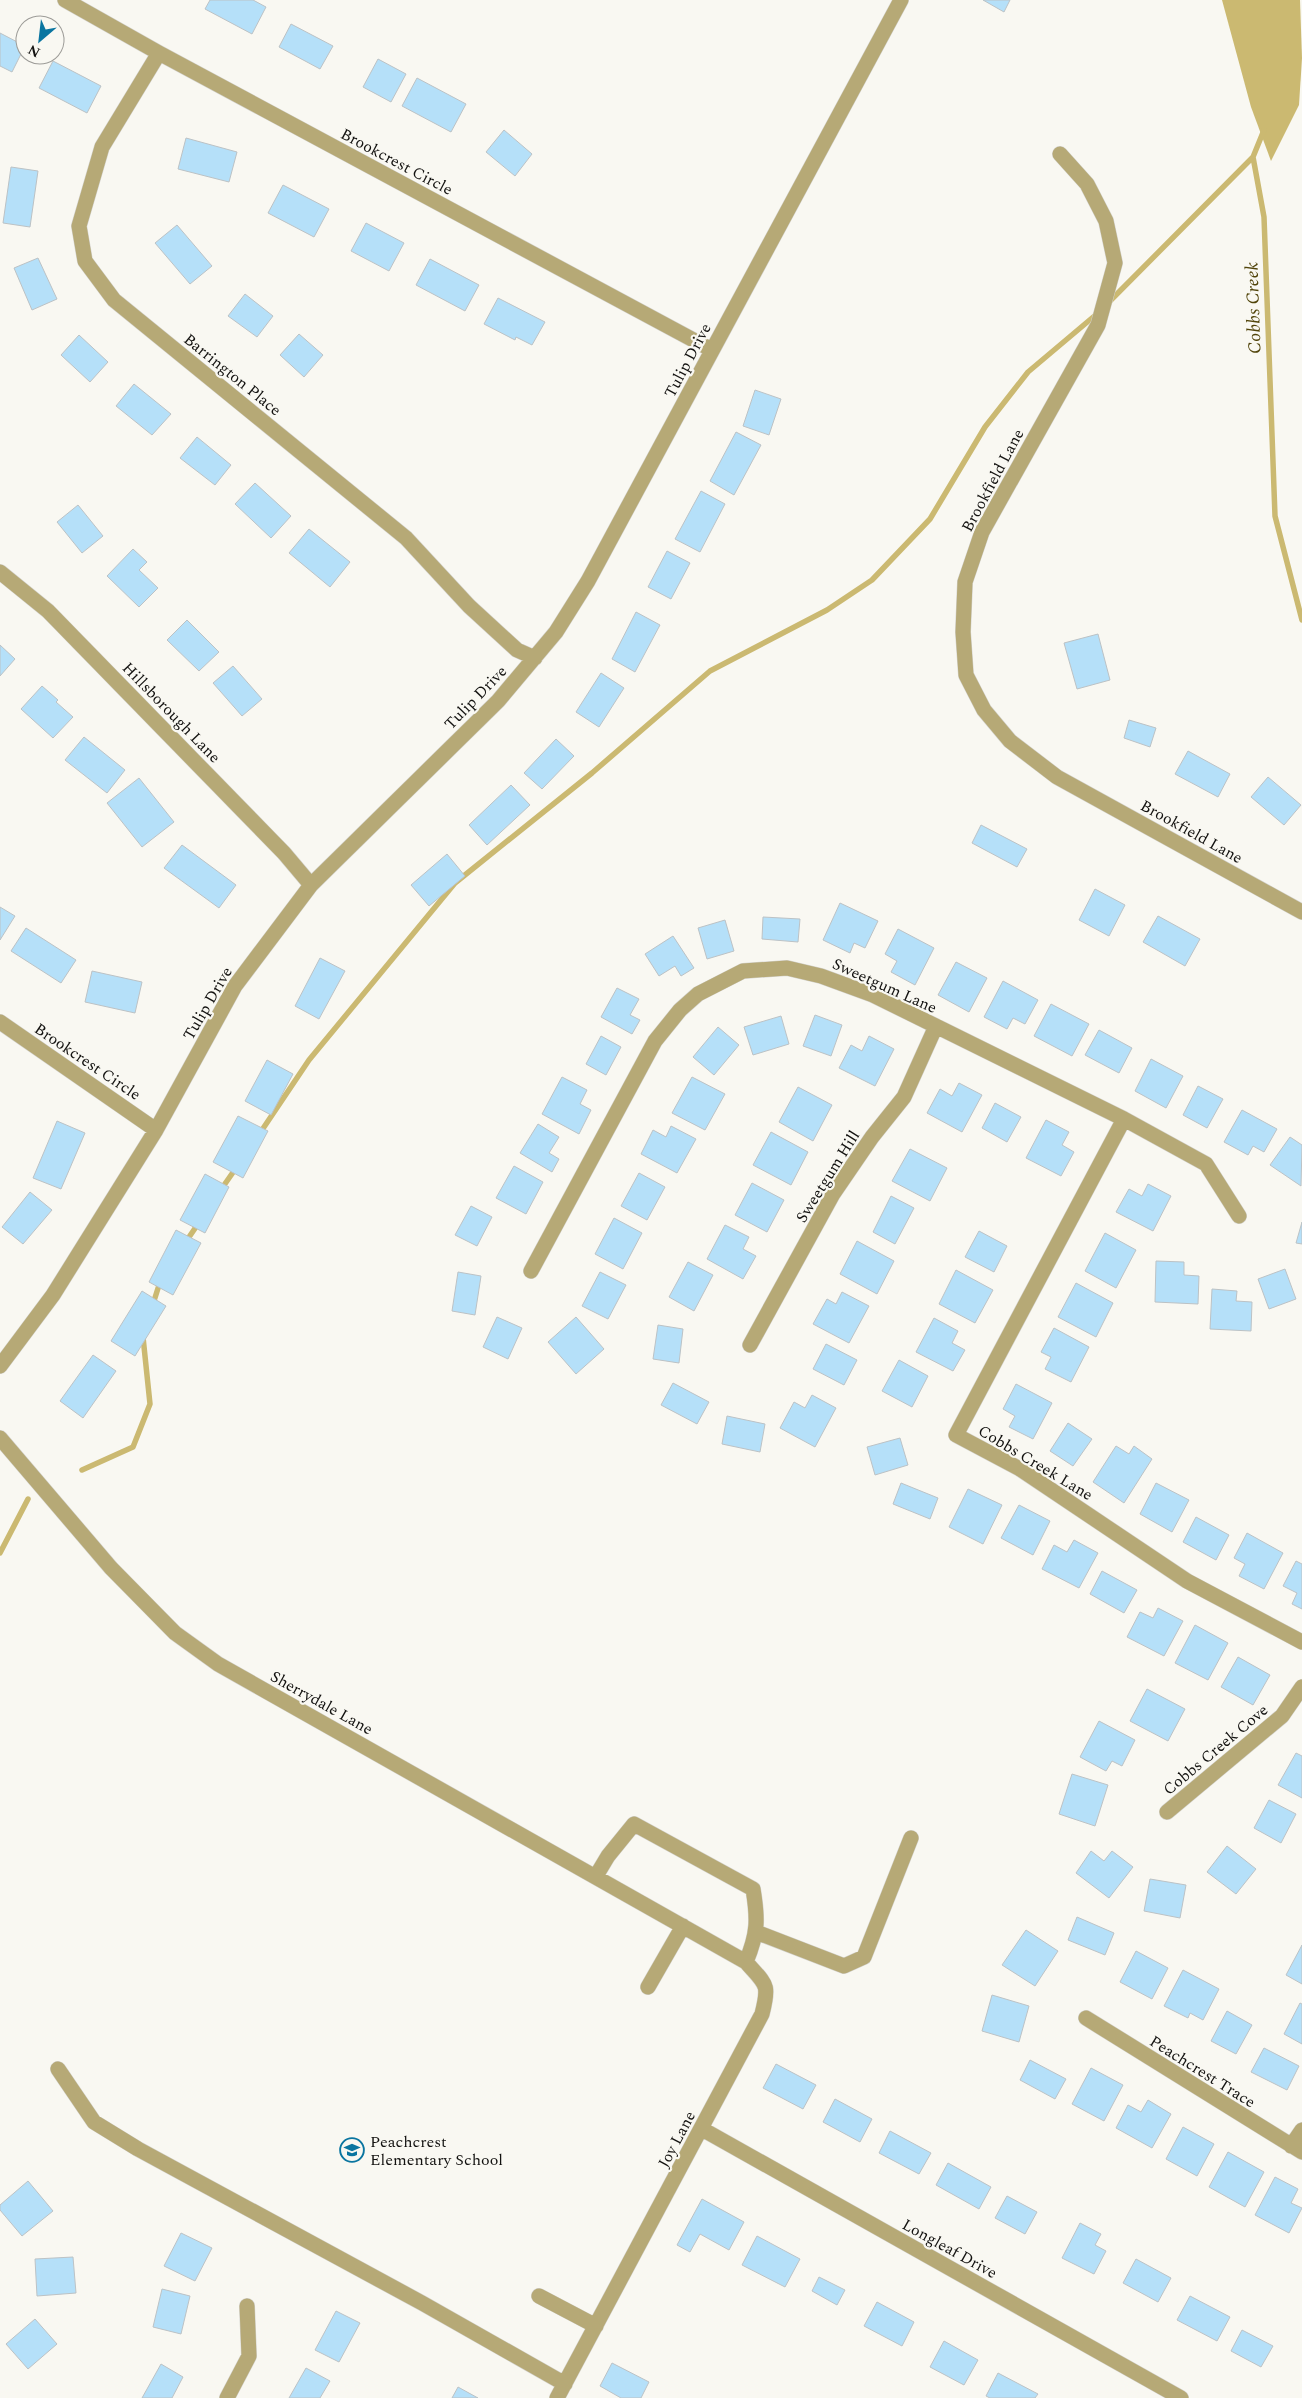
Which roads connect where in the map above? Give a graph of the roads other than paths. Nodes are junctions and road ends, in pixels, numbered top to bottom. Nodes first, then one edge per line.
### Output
1 (66, 0) edge
2 (901, 0) edge
3 (159, 53) junction
4 (1060, 154) dead end
5 (712, 350) junction
6 (0, 572) edge
7 (535, 658) junction
8 (311, 885) junction
9 (1302, 912) edge
10 (0, 1022) edge
11 (936, 1026) junction
12 (1124, 1119) junction
13 (156, 1130) junction
14 (1239, 1216) dead end
15 (531, 1271) dead end
16 (750, 1345) dead end
17 (0, 1366) edge
18 (0, 1438) edge
19 (1302, 1642) edge
20 (1302, 1688) edge
21 (1167, 1812) dead end
22 (911, 1838) dead end
23 (596, 1876) junction
24 (683, 1926) junction
25 (756, 1932) junction
26 (746, 1962) junction
27 (648, 1987) dead end
28 (1086, 2018) dead end
29 (58, 2069) dead end
30 (702, 2129) junction
31 (1302, 2130) edge
32 (1296, 2149) edge
33 (539, 2296) dead end
34 (247, 2306) dead end
35 (596, 2326) junction
36 (565, 2384) junction
37 (227, 2398) edge
38 (557, 2398) edge
39 (1181, 2398) edge

1 - 3 street, Brookcrest Circle
2 - 5 street, Tulip Drive
3 - 5 street, Brookcrest Circle
3 - 7 street, Barrington Place
4 - 9 street, Brookfield Lane
5 - 7 street, Tulip Drive
6 - 8 street, Hillsborough Lane
7 - 8 street, Tulip Drive
8 - 13 street, Tulip Drive
10 - 13 street, Brookcrest Circle
11 - 12 street, Sweetgum Lane
11 - 15 street, Sweetgum Lane
11 - 16 street, Sweetgum Hill
12 - 14 street, Sweetgum Lane
12 - 19 street, Cobbs Creek Lane
13 - 17 street, Tulip Drive
18 - 23 street, Sherrydale Lane
20 - 21 street, Cobbs Creek Cove
22 - 25 street
23 - 24 street, Sherrydale Lane
23 - 25 street
24 - 26 street, Joy Lane
24 - 27 street
25 - 26 street
26 - 30 street, Joy Lane
28 - 32 street, Peachcrest Trace
29 - 36 street
30 - 35 street, Joy Lane
30 - 39 street, Longleaf Drive
31 - 32 street
33 - 35 street
34 - 37 street
35 - 36 street, Joy Lane
36 - 38 street, Joy Lane

